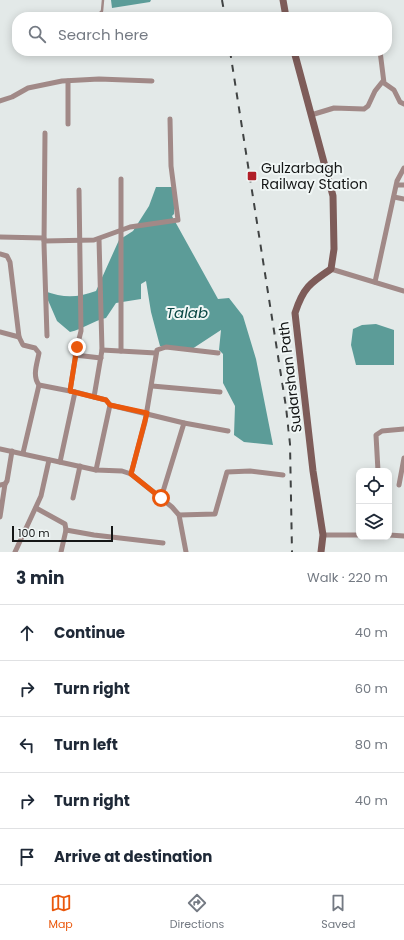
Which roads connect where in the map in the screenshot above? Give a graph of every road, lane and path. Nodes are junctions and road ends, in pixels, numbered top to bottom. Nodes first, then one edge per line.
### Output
1 (103, 0) edge
2 (283, 0) edge
3 (101, 12) edge
4 (285, 12) edge
5 (295, 56) edge
6 (380, 56) edge
7 (68, 81) junction
8 (152, 81) dead end
9 (383, 81) junction
10 (0, 101) edge
11 (404, 104) edge
12 (311, 115) junction
13 (170, 119) dead end
14 (68, 124) dead end
15 (45, 133) dead end
16 (404, 168) edge
17 (121, 179) dead end
18 (397, 185) junction
19 (404, 185) edge
20 (79, 190) dead end
21 (394, 197) junction
22 (404, 199) edge
23 (121, 231) junction
24 (0, 237) edge
25 (44, 239) junction
26 (99, 239) junction
27 (79, 241) junction
28 (0, 254) edge
29 (331, 269) junction
30 (376, 282) junction
31 (404, 291) edge
32 (0, 332) edge
33 (47, 336) dead end
34 (19, 337) junction
35 (102, 350) junction
36 (121, 351) junction
37 (156, 353) junction
38 (218, 353) dead end
39 (75, 355) junction
40 (101, 358) junction
41 (39, 386) junction
42 (152, 386) junction
43 (73, 392) junction
44 (220, 392) dead end
45 (94, 397) junction
46 (110, 405) junction
47 (147, 413) junction
48 (184, 423) junction
49 (404, 429) edge
50 (228, 430) dead end
51 (0, 449) edge
52 (12, 451) junction
53 (23, 453) junction
54 (404, 458) edge
55 (49, 460) junction
56 (60, 462) junction
57 (80, 466) junction
58 (378, 468) edge
59 (96, 470) junction
60 (131, 474) junction
61 (283, 475) dead end
62 (3, 484) edge
63 (399, 485) dead end
64 (73, 498) dead end
65 (161, 498) junction
66 (36, 508) junction
67 (179, 515) junction
68 (0, 517) edge
69 (66, 530) junction
70 (323, 535) junction
71 (356, 535) edge
72 (392, 535) edge
73 (404, 536) edge
74 (163, 543) dead end
75 (15, 552) edge
76 (61, 552) edge
77 (186, 552) edge
78 (321, 552) edge

1 - 3 lane
2 - 4 main road
5 - 12 main road
6 - 9 street
7 - 8 street
7 - 10 street
7 - 14 street
9 - 11 street
9 - 12 street
12 - 29 main road
13 - 23 street
15 - 25 street
16 - 18 street
17 - 23 street
18 - 19 street
18 - 21 street
20 - 27 street
21 - 22 street
21 - 30 street
23 - 26 street
23 - 36 street
24 - 25 street
25 - 27 street
25 - 33 street
26 - 27 street
26 - 35 street
27 - 39 street
28 - 34 street
29 - 30 street
29 - 70 main road, Sudarshan Path
30 - 31 street
32 - 34 street
34 - 41 street
35 - 36 street
35 - 40 street
36 - 37 street
37 - 38 street
37 - 42 street
39 - 40 street
39 - 43 street
40 - 45 street
41 - 43 street
41 - 53 street
42 - 44 street
42 - 47 street
43 - 45 street
43 - 56 street
45 - 46 street
46 - 47 street
46 - 59 street
47 - 48 street
47 - 60 street
48 - 50 street
48 - 65 street
49 - 58 street
51 - 52 street
52 - 53 street
52 - 62 street
53 - 55 street
54 - 63 street
55 - 56 street
55 - 66 street
56 - 57 street
57 - 59 street
57 - 64 street
59 - 60 street
60 - 65 street
61 - 67 street
62 - 68 street
65 - 67 street
66 - 69 street
66 - 75 street
67 - 77 street
69 - 74 street
69 - 76 street
70 - 71 street
70 - 78 main road, Sudarshan Path
72 - 73 street

